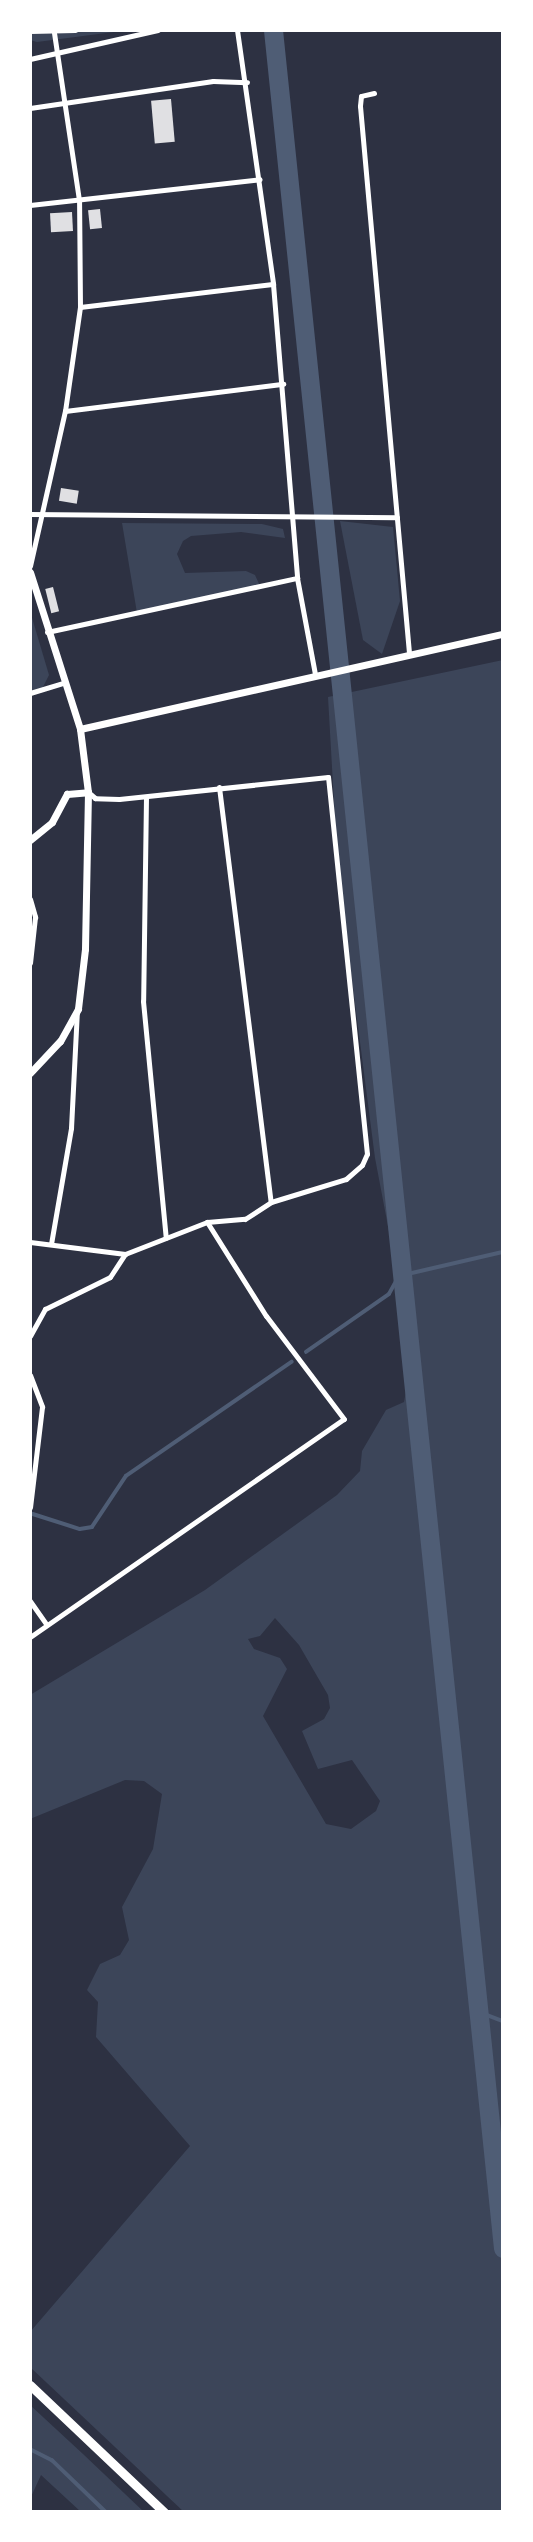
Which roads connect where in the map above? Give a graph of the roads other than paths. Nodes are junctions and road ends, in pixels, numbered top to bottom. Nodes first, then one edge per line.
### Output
1 (75, 30) edge
2 (158, 30) edge
3 (237, 30) edge
4 (30, 31) edge
5 (54, 33) junction
6 (57, 52) junction
7 (30, 59) edge
8 (247, 82) junction
9 (374, 93) dead end
10 (66, 106) junction
11 (30, 108) edge
12 (260, 179) junction
13 (79, 201) junction
14 (30, 205) edge
15 (273, 284) junction
16 (80, 307) junction
17 (283, 384) junction
18 (65, 411) junction
19 (30, 514) edge
20 (44, 514) junction
21 (397, 517) junction
22 (293, 518) junction
23 (30, 566) edge
24 (30, 572) edge
25 (297, 578) junction
26 (47, 632) junction
27 (503, 634) edge
28 (409, 653) junction
29 (314, 674) junction
30 (63, 683) junction
31 (30, 693) edge
32 (80, 729) junction
33 (219, 787) junction
34 (88, 792) junction
35 (146, 796) junction
36 (30, 840) edge
37 (30, 899) edge
38 (30, 962) edge
39 (78, 1009) junction
40 (30, 1073) edge
41 (271, 1202) junction
42 (207, 1222) junction
43 (166, 1238) junction
44 (30, 1242) edge
45 (51, 1244) junction
46 (125, 1254) junction
47 (30, 1336) edge
48 (30, 1375) edge
49 (30, 1507) edge
50 (30, 1601) edge
51 (46, 1624) junction
52 (30, 1637) edge
53 (30, 2385) edge
54 (164, 2512) edge

1 - 5 street
2 - 6 street
3 - 8 street
4 - 5 street
5 - 6 street
6 - 7 street
6 - 10 street
8 - 10 street
8 - 12 street
9 - 21 street
10 - 11 street
10 - 13 street
12 - 13 street
12 - 15 street
13 - 14 street
13 - 16 street
15 - 16 street
15 - 17 street
16 - 18 street
17 - 18 street
17 - 22 street
18 - 20 street
19 - 20 street
20 - 22 street
20 - 23 street
21 - 22 street
21 - 28 street
22 - 25 street
24 - 26 street
25 - 26 street
25 - 29 street
26 - 30 street
27 - 28 street
28 - 29 street
29 - 32 street
30 - 31 street
30 - 32 street
32 - 34 street
33 - 35 street
33 - 41 street
33 - 41 street
34 - 35 street
34 - 36 street
34 - 39 street
35 - 43 street
37 - 38 street
39 - 40 street
39 - 45 street
41 - 42 street
42 - 43 street
42 - 51 street
43 - 46 street
44 - 45 street
45 - 46 street
46 - 47 street
48 - 49 street
50 - 51 street
51 - 52 street
53 - 54 highway

